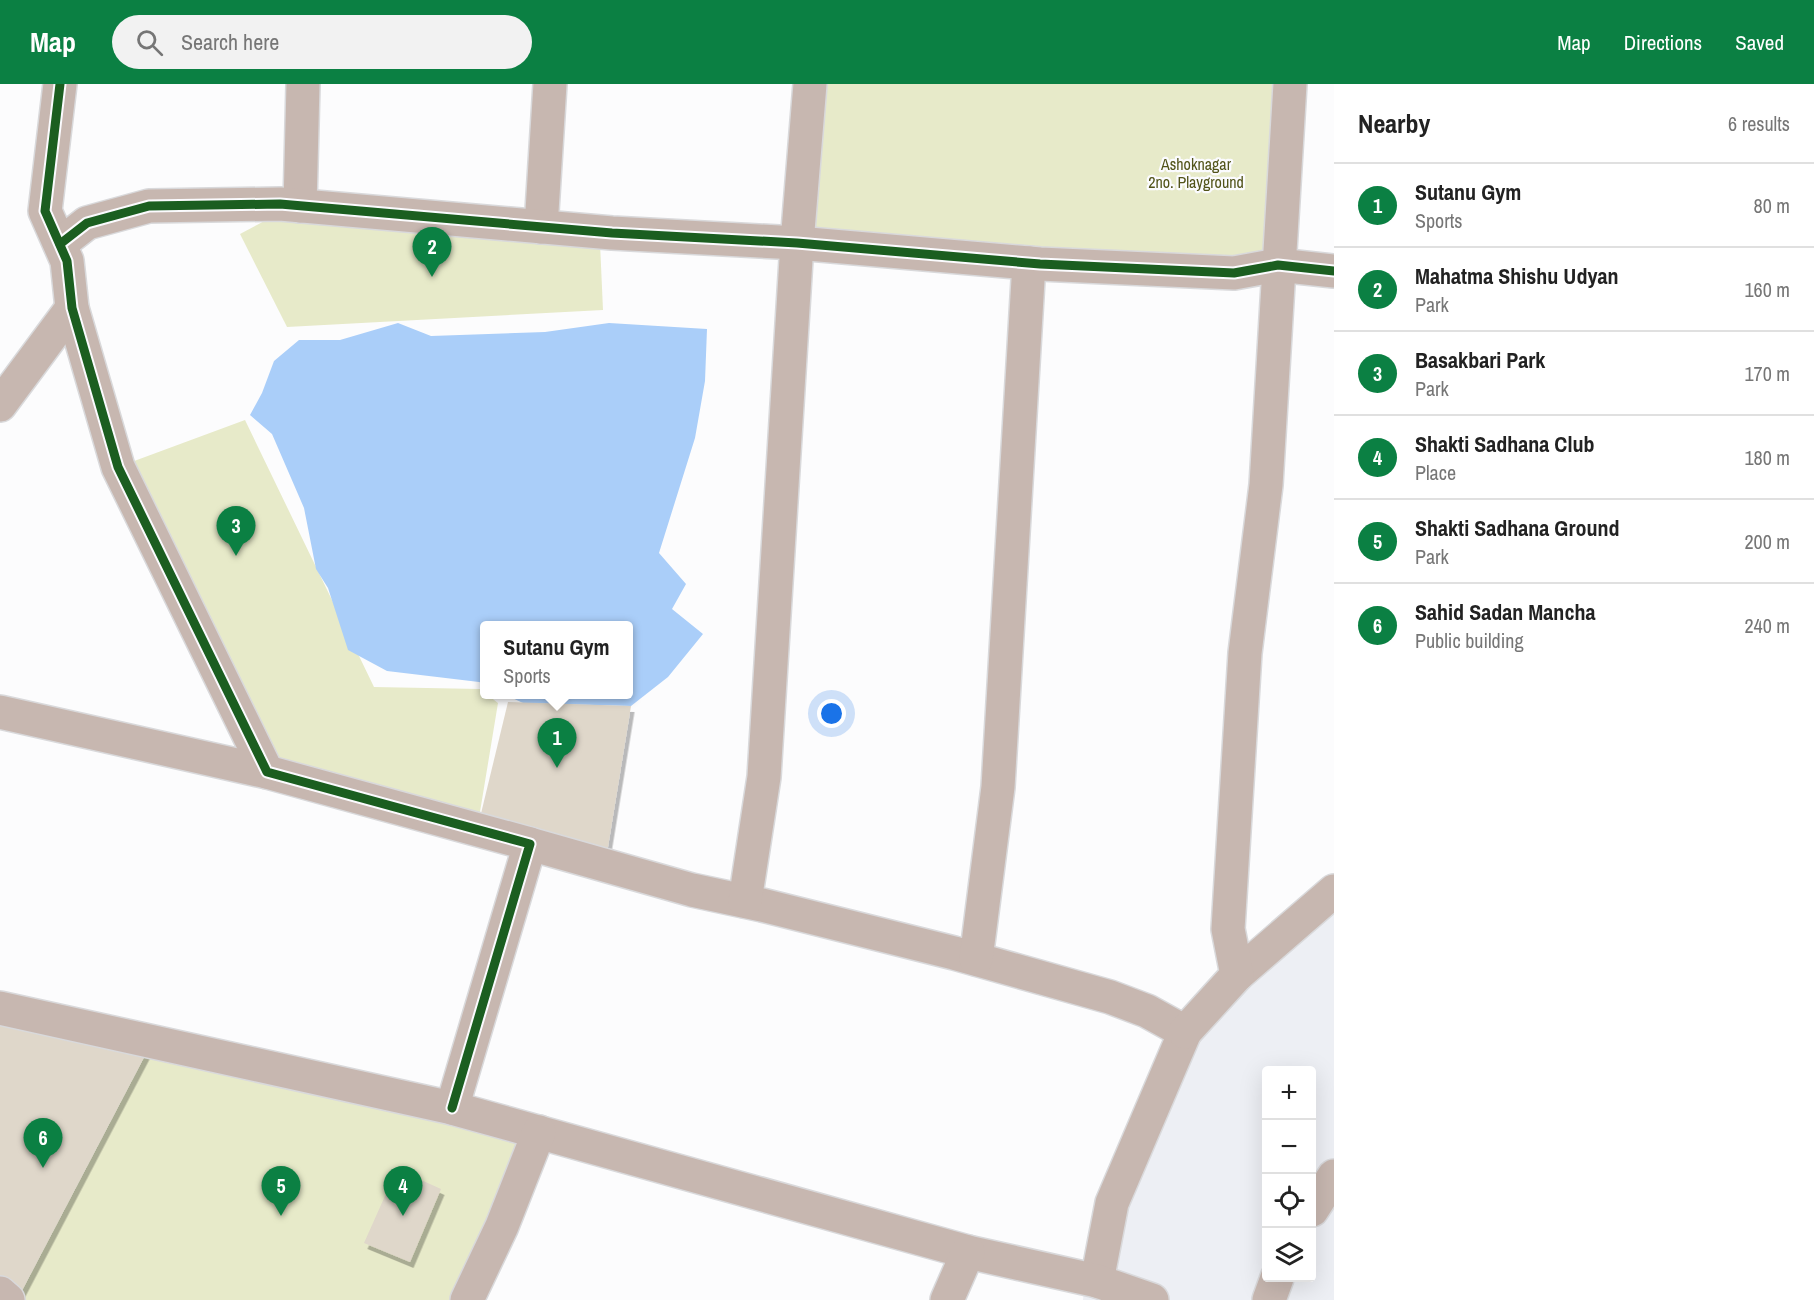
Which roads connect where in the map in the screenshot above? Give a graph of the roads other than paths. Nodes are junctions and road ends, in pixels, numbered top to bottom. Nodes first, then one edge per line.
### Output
1 (60, 84) edge
2 (303, 84) edge
3 (550, 84) edge
4 (810, 84) edge
5 (1290, 84) edge
6 (300, 206) junction
7 (541, 227) junction
8 (796, 243) junction
9 (60, 244) junction
10 (1029, 263) junction
11 (1278, 265) junction
12 (1334, 271) edge
13 (72, 308) junction
14 (0, 405) edge
15 (0, 712) edge
16 (267, 772) junction
17 (530, 844) junction
18 (1334, 891) edge
19 (745, 901) junction
20 (976, 959) junction
21 (1237, 975) junction
22 (0, 1008) edge
23 (1185, 1032) junction
24 (452, 1108) junction
25 (539, 1132) junction
26 (1334, 1176) edge
27 (1316, 1203) edge
28 (968, 1252) junction
29 (1276, 1282) edge
30 (1088, 1286) edge
31 (0, 1293) edge
32 (8, 1300) edge
33 (467, 1300) edge
34 (947, 1300) edge
35 (1152, 1300) edge
36 (1269, 1300) edge

1 - 9 street
2 - 6 street
3 - 7 street
4 - 8 street
5 - 11 street
6 - 7 street
6 - 9 street
7 - 8 street
8 - 10 street
8 - 19 street
9 - 13 street
10 - 11 street
10 - 20 street
11 - 12 street
11 - 21 street
13 - 14 street
13 - 16 street
15 - 16 street
16 - 17 street
17 - 19 street
17 - 24 street
18 - 21 street
19 - 20 street
20 - 23 street
21 - 23 street
22 - 24 street
23 - 30 street
24 - 25 street
25 - 28 street
25 - 33 street
26 - 27 street
28 - 30 street
28 - 34 street
29 - 36 street
30 - 35 street
31 - 32 street

